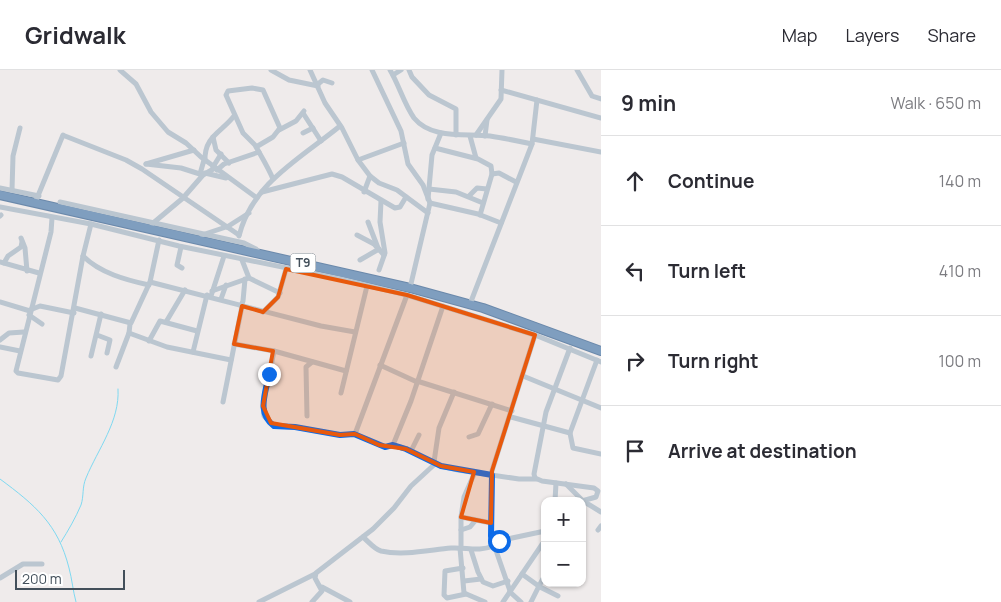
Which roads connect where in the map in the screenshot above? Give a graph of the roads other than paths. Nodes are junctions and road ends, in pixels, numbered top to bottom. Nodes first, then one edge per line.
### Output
1 (120, 70) edge
2 (272, 70) edge
3 (310, 70) edge
4 (372, 70) edge
5 (401, 70) edge
6 (409, 70) edge
7 (502, 70) edge
8 (577, 70) edge
9 (392, 73) edge
10 (332, 83) dead end
11 (318, 85) junction
12 (501, 90) junction
13 (601, 98) edge
14 (537, 100) junction
15 (234, 116) junction
16 (601, 118) edge
17 (487, 120) junction
18 (340, 126) junction
19 (20, 128) dead end
20 (313, 128) junction
21 (280, 130) junction
22 (303, 132) dead end
23 (441, 133) junction
24 (456, 135) junction
25 (213, 136) junction
26 (473, 136) junction
27 (485, 136) junction
28 (321, 141) junction
29 (532, 141) junction
30 (404, 143) junction
31 (435, 148) junction
32 (194, 150) junction
33 (216, 150) junction
34 (257, 150) junction
35 (206, 151) junction
36 (601, 152) edge
37 (221, 154) junction
38 (476, 158) junction
39 (205, 160) junction
40 (358, 160) junction
41 (229, 163) junction
42 (146, 164) junction
43 (140, 167) junction
44 (215, 168) junction
45 (203, 174) junction
46 (492, 174) junction
47 (370, 176) junction
48 (228, 178) junction
49 (273, 179) junction
50 (516, 182) junction
51 (0, 188) edge
52 (429, 189) junction
53 (487, 189) junction
54 (12, 190) junction
55 (262, 192) junction
56 (364, 192) junction
57 (0, 195) edge
58 (469, 196) junction
59 (406, 197) junction
60 (183, 198) junction
61 (258, 198) junction
62 (37, 200) junction
63 (381, 201) junction
64 (429, 201) junction
65 (60, 202) dead end
66 (483, 203) junction
67 (0, 207) edge
68 (249, 212) junction
69 (428, 213) junction
70 (480, 215) junction
71 (52, 218) junction
72 (368, 222) dead end
73 (91, 224) junction
74 (152, 224) junction
75 (501, 224) junction
76 (226, 227) junction
77 (202, 235) junction
78 (239, 235) junction
79 (357, 235) dead end
80 (159, 240) junction
81 (238, 242) junction
82 (182, 247) junction
83 (378, 249) junction
84 (259, 253) junction
85 (384, 255) junction
86 (83, 256) junction
87 (224, 256) junction
88 (242, 260) junction
89 (360, 260) dead end
90 (2, 262) edge
91 (182, 268) dead end
92 (286, 269) junction
93 (379, 270) dead end
94 (27, 271) junction
95 (39, 273) junction
96 (342, 276) junction
97 (247, 278) junction
98 (357, 280) junction
99 (150, 283) junction
100 (226, 285) junction
101 (367, 286) junction
102 (185, 290) junction
103 (408, 292) junction
104 (280, 293) junction
105 (210, 294) junction
106 (220, 299) junction
107 (0, 302) edge
108 (470, 304) junction
109 (241, 306) junction
110 (443, 306) junction
111 (483, 308) junction
112 (75, 310) junction
113 (29, 312) junction
114 (263, 312) junction
115 (101, 314) junction
116 (480, 318) junction
117 (166, 322) junction
118 (42, 324) dead end
119 (130, 324) junction
120 (197, 331) junction
121 (24, 332) junction
122 (355, 332) junction
123 (129, 333) junction
124 (96, 335) junction
125 (535, 335) junction
126 (0, 340) edge
127 (149, 341) junction
128 (234, 344) junction
129 (0, 347) edge
130 (570, 348) junction
131 (20, 350) junction
132 (600, 350) edge
133 (274, 351) junction
134 (193, 352) junction
135 (107, 353) dead end
136 (91, 356) dead end
137 (231, 360) junction
138 (598, 360) edge
139 (312, 362) junction
140 (380, 365) junction
141 (116, 367) dead end
142 (346, 371) junction
143 (522, 376) junction
144 (417, 381) junction
145 (554, 389) junction
146 (454, 392) junction
147 (341, 393) dead end
148 (582, 399) junction
149 (223, 402) dead end
150 (492, 404) junction
151 (601, 408) edge
152 (511, 414) junction
153 (307, 416) dead end
154 (543, 426) junction
155 (570, 433) junction
156 (355, 434) junction
157 (419, 435) dead end
158 (469, 437) dead end
159 (393, 445) junction
160 (411, 451) junction
161 (601, 454) edge
162 (436, 463) junction
163 (475, 472) junction
164 (492, 475) junction
165 (536, 479) junction
166 (556, 483) junction
167 (566, 484) junction
168 (598, 496) edge
169 (555, 497) edge
170 (579, 497) edge
171 (586, 500) edge
172 (586, 503) edge
173 (601, 512) edge
174 (461, 516) junction
175 (475, 520) junction
176 (491, 523) junction
177 (461, 530) junction
178 (541, 532) edge
179 (363, 537) junction
180 (544, 542) edge
181 (493, 544) junction
182 (461, 548) junction
183 (472, 550) junction
184 (42, 564) dead end
185 (462, 568) junction
186 (315, 574) junction
187 (522, 574) junction
188 (0, 578) edge
189 (481, 579) junction
190 (464, 581) junction
191 (508, 581) junction
192 (541, 582) edge
193 (539, 586) junction
194 (322, 587) junction
195 (510, 592) junction
196 (466, 594) junction
197 (558, 596) dead end
198 (259, 602) edge
199 (312, 602) edge
200 (350, 602) edge
201 (483, 602) edge
202 (503, 602) edge
203 (521, 602) edge
204 (532, 602) edge

1 - 32 street
2 - 11 street
3 - 11 street
4 - 30 street
5 - 9 street
6 - 24 street
7 - 12 street
8 - 13 street
9 - 23 street
10 - 11 street
11 - 18 street
12 - 14 street
12 - 17 street
14 - 16 street
14 - 29 street
15 - 21 street
15 - 25 street
15 - 34 street
17 - 26 street
17 - 27 street
18 - 28 street
18 - 40 street
19 - 54 street
20 - 21 street
20 - 22 street
20 - 28 street
21 - 34 street
23 - 24 street
23 - 31 street
24 - 26 street
25 - 33 street
25 - 35 street
26 - 27 street
26 - 38 street
27 - 29 street
28 - 49 street
29 - 36 street
29 - 50 street
30 - 40 street
30 - 64 street
31 - 38 street
31 - 52 street
32 - 39 street
32 - 42 street
33 - 35 street
33 - 37 street
34 - 41 street
34 - 49 street
35 - 39 street
37 - 41 street
37 - 44 street
38 - 46 street
39 - 44 street
39 - 45 street
40 - 47 street
41 - 44 street
42 - 43 street
42 - 45 street
43 - 60 street
43 - 62 street
44 - 45 street
44 - 48 street
45 - 48 street
45 - 60 street
46 - 50 street
46 - 53 street
47 - 56 street
47 - 59 street
48 - 61 street
49 - 55 street
50 - 75 street
51 - 54 street
52 - 58 street
52 - 64 street
53 - 58 street
53 - 66 street
54 - 62 street
55 - 56 street
55 - 61 street
56 - 63 street
57 - 62 highway, T9
58 - 66 street
59 - 63 street
59 - 69 street
60 - 74 street
60 - 76 street
61 - 68 street
62 - 84 highway, T9
63 - 85 street
64 - 69 street
64 - 70 street
65 - 74 street
66 - 70 street
67 - 71 street
68 - 76 street
68 - 78 street
69 - 103 street
70 - 75 street
71 - 73 street
71 - 95 street
72 - 83 street
73 - 80 street
73 - 86 street
74 - 77 street
75 - 108 street
76 - 77 street
76 - 78 street
77 - 81 street
78 - 81 street
79 - 83 street
80 - 82 street
80 - 99 street
81 - 84 street
82 - 87 street
82 - 91 street
83 - 85 street
83 - 89 street
84 - 96 highway, T9
85 - 93 street
86 - 99 street
86 - 112 street
87 - 88 street
87 - 105 street
88 - 92 street
88 - 97 street
90 - 94 street
90 - 94 street
92 - 96 street
92 - 104 street
94 - 95 street
95 - 113 street
96 - 98 highway, T9
97 - 100 street
97 - 104 street
97 - 109 street
98 - 101 street
98 - 103 highway, T9
99 - 102 street
99 - 119 street
100 - 105 street
100 - 106 street
101 - 103 street
101 - 122 street
102 - 105 street
102 - 117 street
103 - 108 highway, T9
103 - 110 street
103 - 140 street
104 - 114 street
105 - 106 street
105 - 120 street
106 - 109 street
107 - 113 street
108 - 111 highway, T9
109 - 114 street
109 - 128 street
110 - 116 street
110 - 144 street
111 - 116 street
111 - 132 highway, T9
112 - 113 street
112 - 115 street
112 - 131 street
113 - 118 street
113 - 121 street
114 - 122 street
115 - 119 street
115 - 124 street
116 - 125 street
117 - 120 street
117 - 127 street
119 - 123 street
120 - 134 street
121 - 126 street
121 - 131 street
122 - 142 street
123 - 127 street
123 - 141 street
124 - 135 street
124 - 136 street
125 - 130 street
125 - 143 street
127 - 134 street
128 - 133 street
128 - 137 street
129 - 131 street
130 - 138 street
130 - 145 street
132 - 138 street
133 - 139 street
133 - 156 street
134 - 137 street
137 - 149 street
138 - 148 street
139 - 142 street
139 - 153 street
140 - 144 street
140 - 156 street
142 - 147 street
143 - 145 street
143 - 152 street
144 - 146 street
144 - 159 street
145 - 148 street
145 - 154 street
146 - 150 street
146 - 162 street
148 - 151 street
148 - 155 street
150 - 152 street
150 - 158 street
152 - 154 street
152 - 164 street
154 - 155 street
154 - 165 street
155 - 161 street
156 - 159 street
157 - 160 street
159 - 160 street
160 - 162 street
162 - 163 street
162 - 179 street
163 - 164 street
163 - 174 street
164 - 165 street
164 - 176 street
165 - 166 street
166 - 167 street
166 - 169 street
167 - 168 street
167 - 170 street
168 - 171 street
172 - 173 street
174 - 175 street
174 - 177 street
175 - 176 street
175 - 177 street
176 - 181 street
177 - 182 street
178 - 181 street
179 - 182 street
179 - 186 street
180 - 187 street
181 - 183 street
181 - 191 street
182 - 183 street
182 - 185 street
183 - 189 street
184 - 188 street
185 - 190 street
185 - 196 street
186 - 194 street
186 - 198 street
187 - 193 street
187 - 195 street
189 - 190 street
189 - 191 street
190 - 196 street
191 - 195 street
192 - 193 street
193 - 197 street
193 - 204 street
194 - 199 street
194 - 200 street
195 - 202 street
195 - 203 street
196 - 201 street

